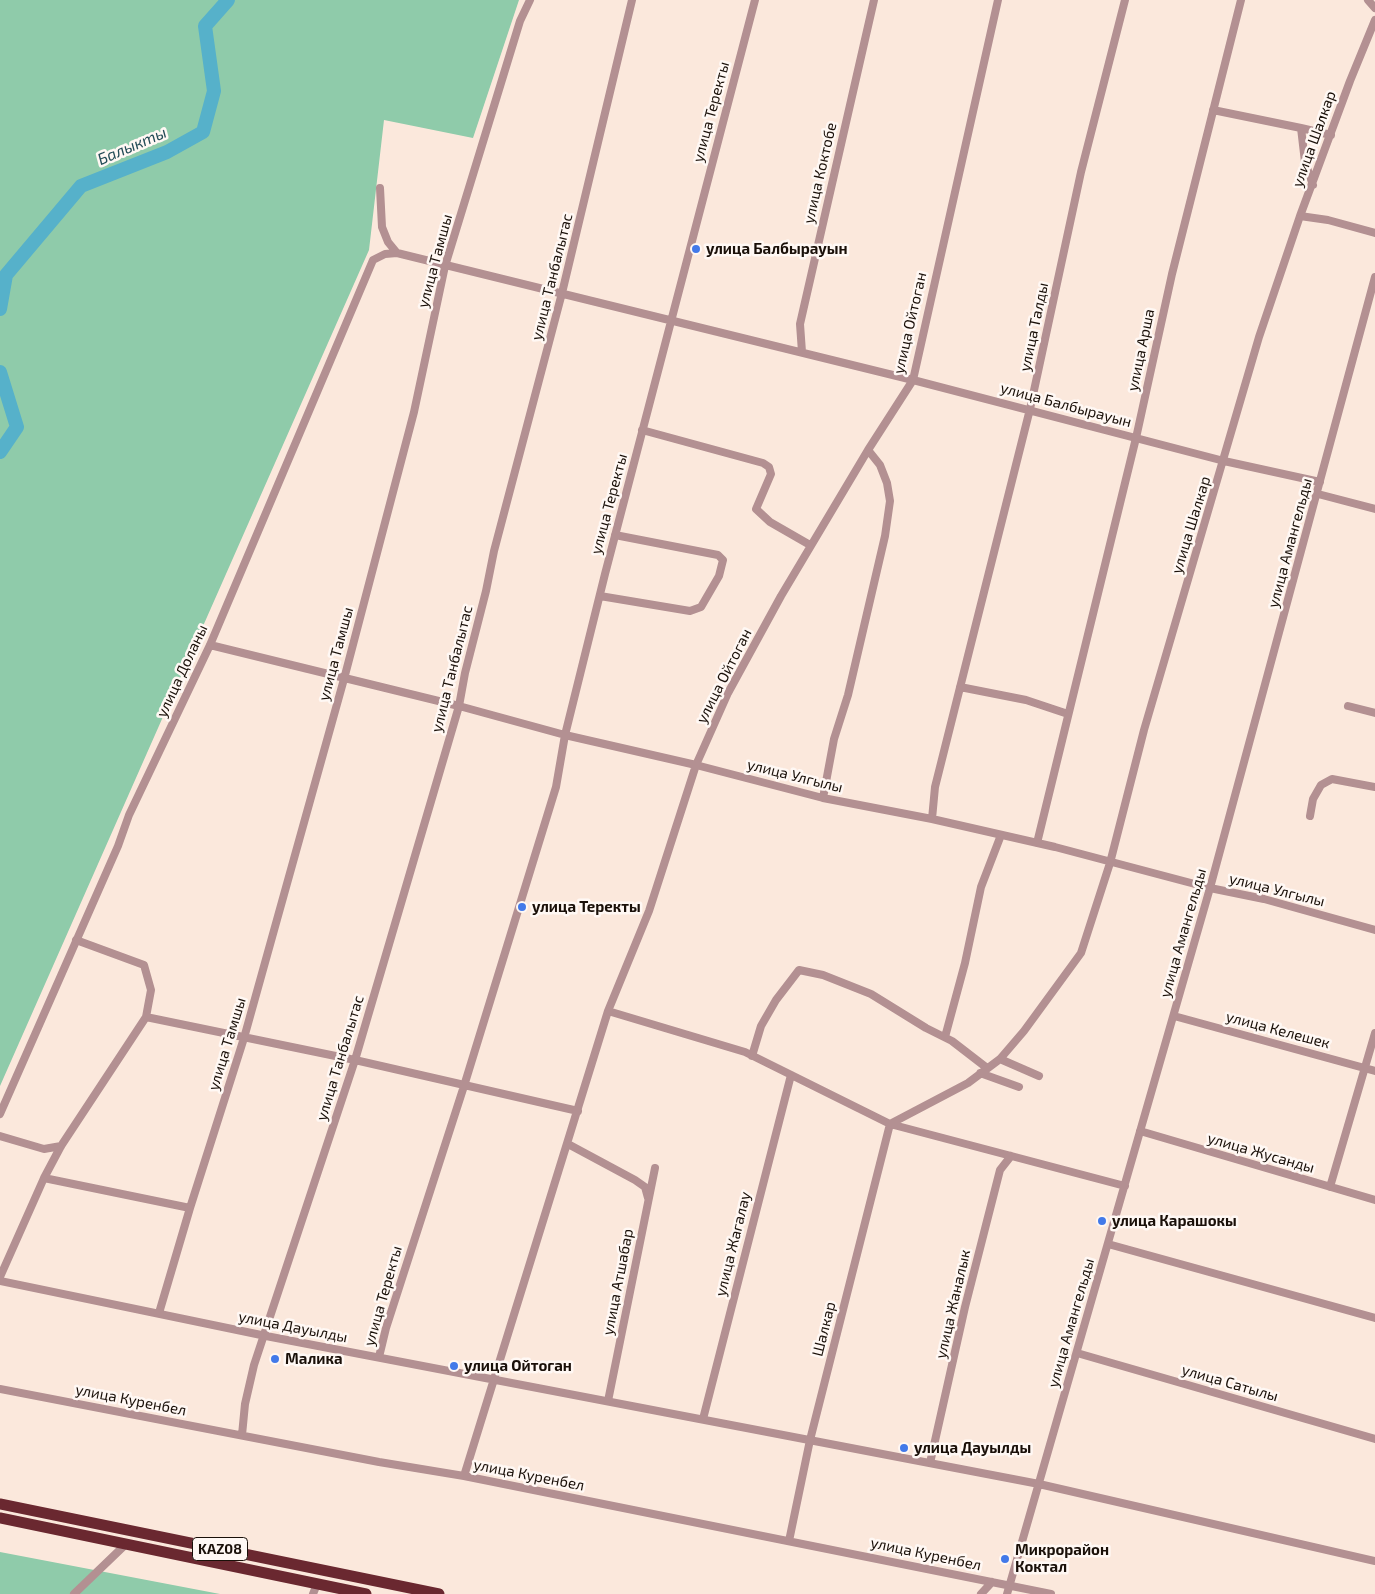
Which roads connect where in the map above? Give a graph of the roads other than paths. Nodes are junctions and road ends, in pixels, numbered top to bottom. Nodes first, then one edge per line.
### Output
1 (530, 0) edge
2 (632, 0) edge
3 (754, 0) edge
4 (874, 0) edge
5 (998, 0) edge
6 (1125, 0) edge
7 (1241, 0) edge
8 (1368, 0) edge
9 (1375, 8) edge
10 (1375, 20) edge
11 (1213, 110) junction
12 (1301, 128) junction
13 (1331, 135) junction
14 (1313, 185) junction
15 (380, 188) dead end
16 (1300, 216) junction
17 (1375, 233) edge
18 (397, 253) junction
19 (445, 266) junction
20 (1375, 277) edge
21 (562, 293) junction
22 (671, 319) junction
23 (802, 352) junction
24 (912, 380) junction
25 (1030, 409) junction
26 (642, 430) junction
27 (1136, 438) junction
28 (868, 450) junction
29 (1224, 461) junction
30 (1320, 482) junction
31 (1318, 494) junction
32 (1375, 509) edge
33 (615, 535) junction
34 (810, 545) junction
35 (600, 596) junction
36 (210, 645) junction
37 (344, 679) junction
38 (960, 687) junction
39 (459, 706) junction
40 (1348, 706) dead end
41 (1375, 713) edge
42 (1068, 714) junction
43 (565, 735) junction
44 (696, 764) junction
45 (1375, 787) edge
46 (823, 798) junction
47 (1310, 816) dead end
48 (932, 819) junction
49 (1001, 835) junction
50 (1037, 843) junction
51 (1110, 863) junction
52 (1210, 888) junction
53 (1375, 930) edge
54 (76, 940) junction
55 (608, 1011) junction
56 (1174, 1016) junction
57 (146, 1017) junction
58 (1375, 1033) edge
59 (945, 1037) junction
60 (244, 1038) junction
61 (752, 1056) junction
62 (1000, 1059) junction
63 (355, 1060) junction
64 (1365, 1068) junction
65 (984, 1071) junction
66 (1375, 1071) edge
67 (791, 1075) junction
68 (1040, 1076) dead end
69 (464, 1086) junction
70 (1019, 1087) dead end
71 (578, 1111) junction
72 (0, 1114) edge
73 (890, 1124) junction
74 (1140, 1131) junction
75 (0, 1136) edge
76 (568, 1144) junction
77 (61, 1146) junction
78 (1011, 1156) junction
79 (655, 1168) dead end
80 (44, 1178) junction
81 (1124, 1186) junction
82 (1330, 1187) junction
83 (648, 1200) junction
84 (1375, 1200) edge
85 (190, 1208) junction
86 (1108, 1244) junction
87 (0, 1277) edge
88 (0, 1281) edge
89 (159, 1314) junction
90 (1375, 1318) edge
91 (263, 1335) junction
92 (1077, 1353) junction
93 (379, 1357) junction
94 (494, 1380) junction
95 (0, 1389) edge
96 (608, 1401) junction
97 (703, 1419) junction
98 (242, 1435) junction
99 (1375, 1439) edge
100 (810, 1440) junction
101 (930, 1463) junction
102 (464, 1476) junction
103 (1039, 1484) junction
104 (0, 1504) edge
105 (0, 1518) edge
106 (789, 1541) junction
107 (126, 1544) junction
108 (1375, 1561) edge
109 (357, 1578) junction
110 (992, 1582) junction
111 (1009, 1586) junction
112 (315, 1589) edge
113 (354, 1592) junction
114 (74, 1594) edge
115 (366, 1594) edge
116 (439, 1594) edge
117 (981, 1594) edge
118 (1007, 1594) edge
119 (1051, 1594) edge

1 - 19 street, улица Тамшы
2 - 21 street, улица Танбалытас
3 - 22 street, улица Теректы
4 - 23 street, улица Коктобе
5 - 24 street, улица Ойтоган
6 - 25 street, улица Талды
7 - 11 street, улица Арша
8 - 9 street
10 - 13 street, улица Шалкар
11 - 12 street
11 - 27 street, улица Арша
12 - 13 street
12 - 14 street
13 - 14 street, улица Шалкар
14 - 16 street, улица Шалкар
15 - 18 street
16 - 17 street
16 - 29 street, улица Шалкар
18 - 19 street, улица Балбырауын
18 - 36 street, улица Доланы
19 - 21 street, улица Балбырауын
19 - 37 street, улица Тамшы
20 - 30 street, улица Амангельды
21 - 22 street, улица Балбырауын
21 - 39 street, улица Танбалытас
22 - 23 street, улица Балбырауын
22 - 26 street, улица Теректы
23 - 24 street, улица Балбырауын
24 - 25 street, улица Балбырауын
24 - 28 street, улица Ойтоган
25 - 27 street, улица Балбырауын
25 - 38 street, улица Талды
26 - 33 street, улица Теректы
26 - 34 street
27 - 29 street, улица Балбырауын
27 - 42 street, улица Арша
28 - 34 street, улица Ойтоган
28 - 46 street
29 - 30 street, улица Балбырауын
29 - 51 street, улица Шалкар
30 - 31 street, улица Амангельды
31 - 32 street
31 - 52 street, улица Амангельды
33 - 35 street, улица Теректы
33 - 35 street
34 - 44 street, улица Ойтоган
35 - 43 street, улица Теректы
36 - 37 street, улица Улгылы
36 - 54 street, улица Доланы
37 - 39 street, улица Улгылы
37 - 60 street, улица Тамшы
38 - 42 street
38 - 48 street, улица Талды
39 - 43 street, улица Улгылы
39 - 63 street, улица Танбалытас
40 - 41 street
42 - 50 street, улица Арша
43 - 44 street, улица Улгылы
43 - 69 street, улица Теректы
44 - 46 street, улица Улгылы
44 - 55 street, улица Ойтоган
45 - 47 street
46 - 48 street, улица Улгылы
48 - 49 street, улица Улгылы
49 - 50 street, улица Улгылы
49 - 59 street
50 - 51 street, улица Улгылы
51 - 52 street, улица Улгылы
51 - 62 street, улица Шалкар
52 - 53 street, улица Улгылы
52 - 56 street, улица Амангельды
54 - 57 street
54 - 72 street, улица Доланы
55 - 61 street
55 - 71 street, улица Ойтоган
56 - 64 street, улица Келешек
56 - 74 street, улица Амангельды
57 - 60 street
57 - 77 street
58 - 64 street
59 - 61 street
59 - 65 street
60 - 63 street
60 - 85 street, улица Тамшы
61 - 67 street
62 - 65 street, улица Шалкар
62 - 68 street
63 - 69 street
63 - 91 street, улица Танбалытас
64 - 66 street, улица Келешек
64 - 82 street
65 - 70 street
65 - 73 street, улица Шалкар
67 - 73 street
67 - 97 street, улица Жагалау
69 - 71 street
69 - 93 street, улица Теректы
71 - 76 street, улица Ойтоган
73 - 78 street
73 - 100 street, Шалкар
74 - 81 street, улица Амангельды
74 - 82 street, улица Жусанды
75 - 77 street
76 - 83 street
76 - 94 street, улица Ойтоган
77 - 80 street
78 - 81 street
78 - 101 street, улица Жаналык
79 - 83 street, улица Атшабар
80 - 85 street
80 - 87 street
81 - 86 street, улица Амангельды
82 - 84 street, улица Жусанды
83 - 96 street, улица Атшабар
85 - 89 street, улица Тамшы
86 - 90 street
86 - 92 street, улица Амангельды
88 - 89 street, улица Дауылды
89 - 91 street, улица Дауылды
91 - 93 street, улица Дауылды
91 - 98 street, улица Танбалытас
92 - 99 street, улица Сатылы
92 - 103 street, улица Амангельды
93 - 94 street, улица Дауылды
94 - 96 street, улица Дауылды
94 - 102 street, улица Ойтоган
95 - 98 street, улица Куренбел
96 - 97 street, улица Дауылды
97 - 100 street, улица Дауылды
98 - 102 street, улица Куренбел
100 - 101 street, улица Дауылды
100 - 106 street, Шалкар
101 - 103 street, улица Дауылды
102 - 106 street, улица Куренбел
103 - 108 street, улица Дауылды
103 - 111 street, улица Амангельды
104 - 109 highway, KAZ08
105 - 107 highway, KAZ08
106 - 110 street, улица Куренбел
107 - 112 highway, KAZ08
107 - 114 street
109 - 113 highway
109 - 116 highway, KAZ08
110 - 111 street, улица Куренбел
110 - 117 street
111 - 118 street, улица Амангельды
111 - 119 street, улица Куренбел
112 - 113 highway, KAZ08
113 - 115 highway, KAZ08

